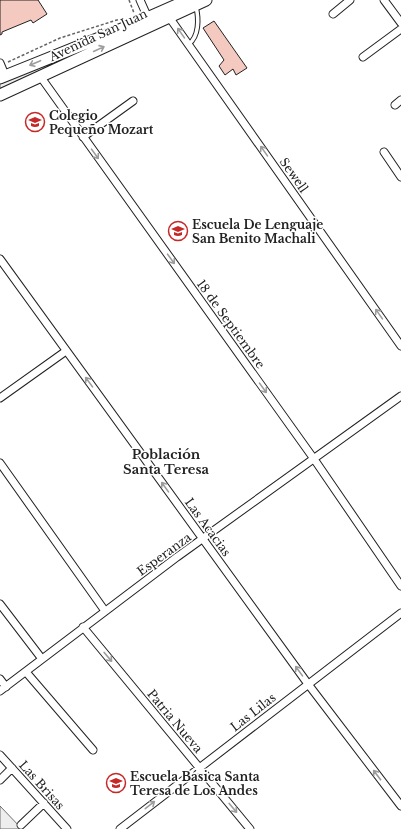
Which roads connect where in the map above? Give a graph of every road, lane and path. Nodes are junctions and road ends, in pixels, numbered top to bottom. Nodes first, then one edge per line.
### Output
1 (129, 0) edge
2 (140, 0) edge
3 (206, 0) edge
4 (350, 0) edge
5 (384, 0) edge
6 (192, 2) edge
7 (146, 13) junction
8 (333, 14) dead end
9 (170, 17) junction
10 (120, 19) dead end
11 (401, 23) edge
12 (401, 30) edge
13 (189, 44) junction
14 (68, 49) junction
15 (363, 57) dead end
16 (72, 62) junction
17 (2, 70) edge
18 (40, 76) junction
19 (0, 95) edge
20 (401, 100) edge
21 (133, 101) dead end
22 (395, 105) dead end
23 (83, 137) junction
24 (384, 152) dead end
25 (401, 177) edge
26 (0, 259) edge
27 (401, 346) edge
28 (66, 351) junction
29 (401, 396) edge
30 (0, 398) edge
31 (314, 459) junction
32 (0, 463) edge
33 (203, 540) junction
34 (401, 586) edge
35 (0, 604) edge
36 (105, 611) junction
37 (401, 614) edge
38 (83, 627) junction
39 (42, 659) junction
40 (26, 672) junction
41 (0, 679) edge
42 (308, 684) junction
43 (3, 689) edge
44 (93, 750) dead end
45 (0, 755) edge
46 (12, 768) junction
47 (199, 768) junction
48 (0, 780) edge
49 (44, 804) junction
50 (401, 806) edge
51 (21, 825) dead end
52 (67, 829) edge
53 (120, 829) edge
54 (250, 829) edge

1 - 7 path
2 - 7 street
3 - 6 main road, Avenida San Juan
4 - 8 street
5 - 11 street
6 - 7 main road, Avenida San Juan
6 - 9 main road, Avenida San Juan
6 - 13 lane
7 - 14 main road, Avenida San Juan
13 -> 9 street, Sewell
16 -> 9 main road, Avenida San Juan
10 - 17 path
12 - 15 street
27 -> 13 street, Sewell
14 - 16 main road
14 -> 17 main road, Avenida San Juan
16 - 18 main road, Avenida San Juan
18 - 19 main road, Avenida San Juan
18 - 23 street, 18 de Septiembre
20 - 22 street
21 - 23 street
23 -> 31 street, 18 de Septiembre
24 - 25 street
26 - 28 street, Las Acacias
28 - 30 street
33 -> 28 street, Las Acacias
29 - 31 street, Esperanza
31 - 33 street, Esperanza
31 - 34 street, 18 de Septiembre
32 - 36 street
33 - 36 street, Esperanza
42 -> 33 street, Las Acacias
35 - 39 street
36 - 38 street, Esperanza
37 - 42 street, Las Lilas
38 - 39 street, Esperanza
38 -> 47 street, Patria Nueva
39 - 40 street, Esperanza
40 - 43 street, Esperanza
40 - 44 street
41 - 43 street
42 - 47 street, Las Lilas
50 -> 42 street, Las Acacias
45 - 46 street, Las Brisas
46 - 48 street
46 - 49 street, Las Brisas
53 -> 47 street, Las Lilas
47 -> 54 street, Patria Nueva
49 - 51 street
49 - 52 street, Las Brisas

